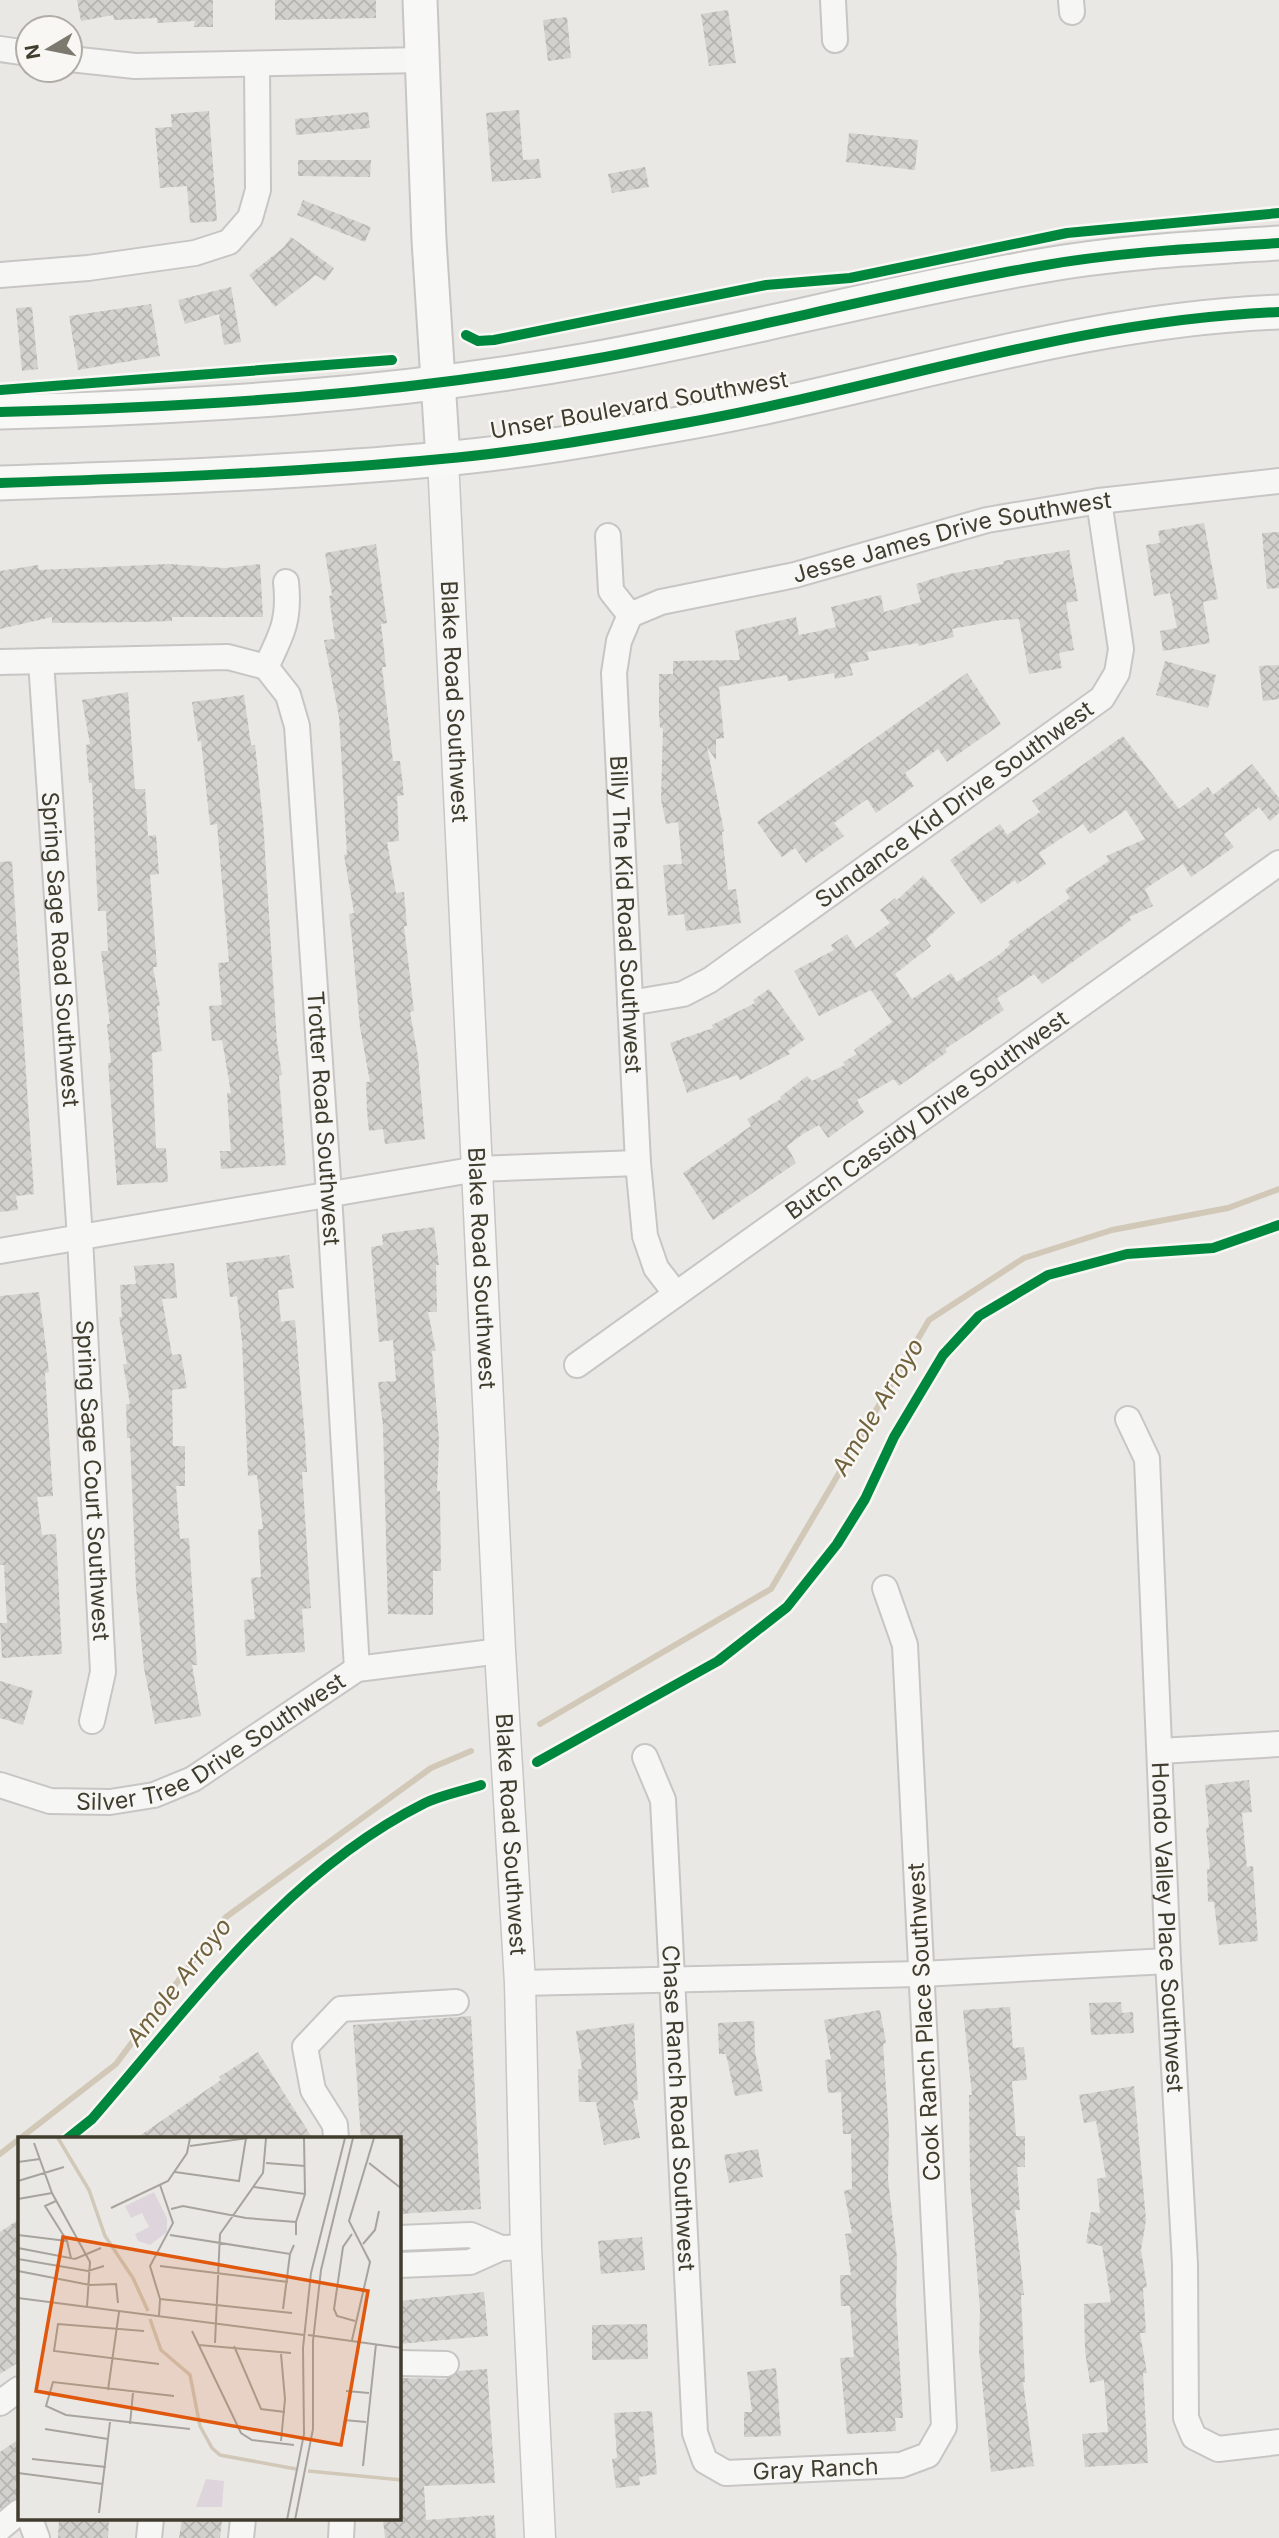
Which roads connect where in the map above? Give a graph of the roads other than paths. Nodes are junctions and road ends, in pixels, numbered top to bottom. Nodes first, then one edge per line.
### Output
1 (420, 0) edge
2 (832, 0) edge
3 (835, 40) dead end
4 (421, 60) junction
5 (84, 61) edge
6 (257, 64) junction
7 (1279, 243) edge
8 (0, 275) edge
9 (1279, 312) edge
10 (440, 383) junction
11 (0, 412) edge
12 (443, 459) junction
13 (1279, 481) edge
14 (0, 483) edge
15 (1099, 502) junction
16 (608, 536) dead end
17 (286, 582) dead end
18 (630, 615) junction
19 (0, 662) edge
20 (41, 662) junction
21 (266, 667) junction
22 (1279, 863) edge
23 (630, 1003) junction
24 (638, 1163) junction
25 (477, 1169) junction
26 (329, 1195) junction
27 (80, 1238) junction
28 (0, 1251) edge
29 (676, 1294) junction
30 (577, 1365) dead end
31 (1128, 1419) dead end
32 (885, 1588) dead end
33 (500, 1651) junction
34 (357, 1669) junction
35 (92, 1721) dead end
36 (1279, 1745) edge
37 (1160, 1751) junction
38 (645, 1757) dead end
39 (0, 1785) edge
40 (1168, 1961) junction
41 (921, 1974) junction
42 (670, 1980) junction
43 (520, 1983) junction
44 (456, 2002) dead end
45 (336, 2137) edge
46 (410, 2238) edge
47 (513, 2247) junction
48 (411, 2265) edge
49 (401, 2363) edge
50 (446, 2364) dead end
51 (18, 2390) edge
52 (0, 2403) edge
53 (1279, 2442) edge
54 (928, 2455) joint
55 (705, 2461) joint
56 (18, 2513) edge
57 (30, 2520) edge
58 (151, 2520) edge
59 (243, 2520) edge
60 (342, 2520) edge
61 (0, 2528) edge
62 (37, 2538) edge
63 (149, 2538) edge
64 (241, 2538) edge
65 (341, 2538) edge
66 (540, 2538) edge

1 - 4 main road, Blake Road Southwest
2 - 3 street
4 - 6 street
4 - 10 main road, Blake Road Southwest
5 - 6 street
6 - 8 street
7 - 10 main road
9 - 12 main road, Unser Boulevard Southwest
10 - 11 main road
10 - 12 main road, Blake Road Southwest
12 - 14 main road, Unser Boulevard Southwest
12 - 25 street, Blake Road Southwest
13 - 15 street, Jesse James Drive Southwest
15 - 18 street, Jesse James Drive Southwest
15 - 23 street, Sundance Kid Drive Southwest
16 - 18 street
17 - 21 street
18 - 23 street, Billy The Kid Road Southwest
19 - 20 street
20 - 21 street
20 - 27 street, Spring Sage Road Southwest
21 - 26 street, Trotter Road Southwest
22 - 29 street, Butch Cassidy Drive Southwest
23 - 24 street, Billy The Kid Road Southwest
24 - 25 street
24 - 29 street, Billy The Kid Road Southwest
25 - 26 street
25 - 33 street, Blake Road Southwest
26 - 27 street
26 - 34 street, Trotter Road Southwest
27 - 28 street
27 - 35 street, Spring Sage Court Southwest
29 - 30 street, Butch Cassidy Drive Southwest
31 - 37 street, Hondo Valley Place Southwest
32 - 41 street, Cook Ranch Place Southwest
33 - 34 street, Silver Tree Drive Southwest
33 - 43 street, Blake Road Southwest
34 - 39 street, Silver Tree Drive Southwest
36 - 37 street
37 - 40 street, Hondo Valley Place Southwest
38 - 42 street, Chase Ranch Road Southwest
40 - 41 street
40 - 53 street, Hondo Valley Place Southwest
41 - 42 street
41 - 54 street, Cook Ranch Place Southwest
42 - 43 street
42 - 55 street, Chase Ranch Road Southwest
43 - 47 street, Blake Road Southwest
44 - 45 street
46 - 47 street
46 - 48 street
47 - 48 street
47 - 66 street, Blake Road Southwest
49 - 50 street
51 - 52 street
54 - 55 street, Gray Ranch
56 - 61 street
57 - 62 street
58 - 63 street
59 - 64 street
60 - 65 street

